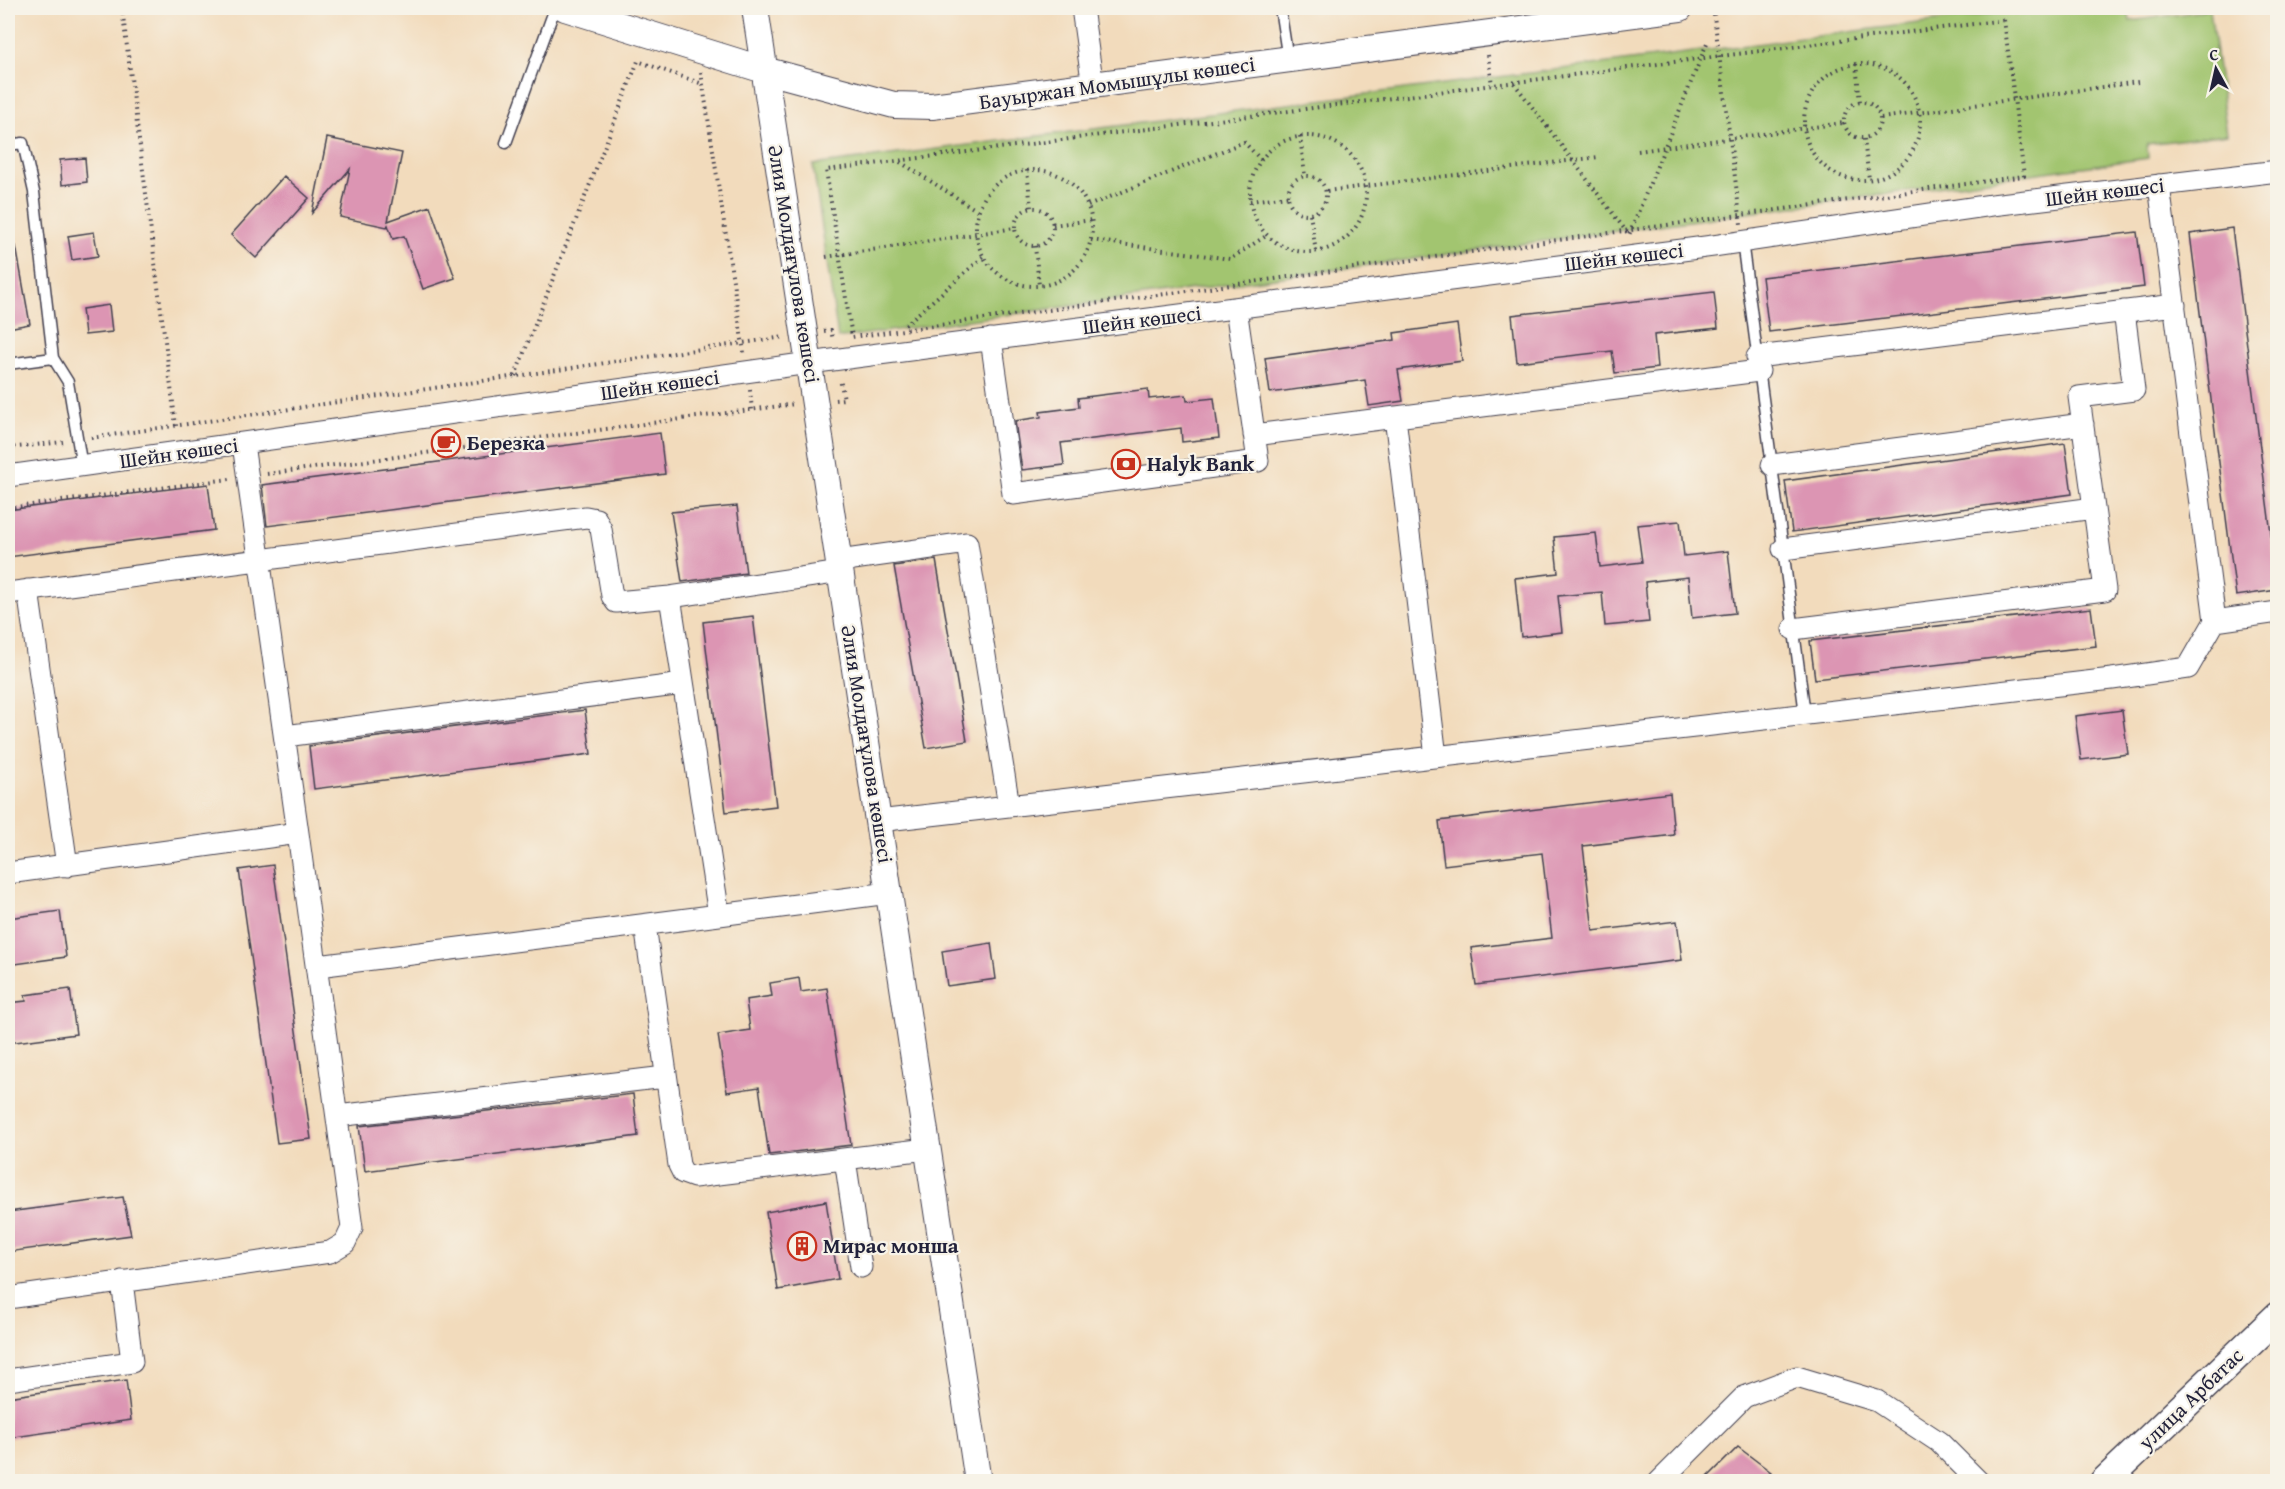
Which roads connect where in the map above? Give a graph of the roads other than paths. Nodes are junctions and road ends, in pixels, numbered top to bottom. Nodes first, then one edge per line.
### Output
1 (555, 8) edge
2 (565, 8) edge
3 (755, 8) edge
4 (1082, 8) edge
5 (1280, 8) edge
6 (1680, 8) edge
7 (1288, 60) junction
8 (764, 70) junction
9 (1093, 87) junction
10 (506, 143) dead end
11 (8, 145) edge
12 (2277, 171) edge
13 (2159, 185) junction
14 (1742, 242) junction
15 (2175, 305) junction
16 (1236, 308) junction
17 (2124, 311) junction
18 (991, 339) junction
19 (53, 358) junction
20 (808, 363) junction
21 (8, 364) edge
22 (1758, 364) junction
23 (1395, 417) junction
24 (2083, 424) junction
25 (1254, 435) junction
26 (243, 444) junction
27 (1772, 465) junction
28 (82, 466) junction
29 (8, 476) edge
30 (2094, 508) junction
31 (1783, 549) junction
32 (260, 558) junction
33 (840, 567) junction
34 (18, 591) edge
35 (670, 597) junction
36 (2277, 612) edge
37 (2215, 621) junction
38 (1793, 629) junction
39 (683, 684) junction
40 (1805, 714) junction
41 (285, 736) junction
42 (1436, 757) junction
43 (1009, 806) junction
44 (878, 821) junction
45 (298, 833) junction
46 (67, 866) junction
47 (8, 873) edge
48 (889, 893) junction
49 (719, 915) junction
50 (645, 925) junction
51 (318, 966) junction
52 (665, 1077) junction
53 (337, 1116) junction
54 (927, 1149) junction
55 (845, 1159) junction
56 (861, 1267) dead end
57 (122, 1281) junction
58 (8, 1298) edge
59 (2277, 1316) edge
60 (8, 1380) edge
61 (978, 1482) edge
62 (1659, 1482) edge
63 (1979, 1482) edge
64 (2104, 1482) edge

1 - 10 lane
2 - 8 street, Бауыржан Момышұлы көшесі
3 - 8 street, Әлия Молдағұлова көшесі
4 - 9 street
5 - 7 lane
6 - 7 street, Бауыржан Момышұлы көшесі
7 - 9 street, Бауыржан Момышұлы көшесі
8 - 9 street, Бауыржан Момышұлы көшесі
8 - 20 street, Әлия Молдағұлова көшесі
11 - 19 lane
12 - 13 street, Шейн көшесі
13 - 14 street, Шейн көшесі
13 - 15 street
14 - 16 street, Шейн көшесі
14 - 22 lane
15 - 17 street
15 - 37 street
16 - 18 street, Шейн көшесі
16 - 25 street
17 - 22 street
17 - 24 street
18 - 20 street, Шейн көшесі
18 - 25 street
19 - 21 lane
19 - 28 lane
20 - 26 street, Шейн көшесі
20 - 33 street, Әлия Молдағұлова көшесі
22 - 23 street
22 - 27 lane
23 - 25 street
23 - 42 street
24 - 27 street
24 - 30 street
26 - 28 street, Шейн көшесі
26 - 32 street
27 - 31 lane
28 - 29 street, Шейн көшесі
30 - 31 street
30 - 38 street
31 - 38 lane
32 - 34 street
32 - 35 street
32 - 41 street
33 - 35 street
33 - 43 street
33 - 44 street, Әлия Молдағұлова көшесі
34 - 46 street
35 - 39 street
36 - 37 street
37 - 40 street
38 - 40 lane
39 - 41 street
39 - 49 street
40 - 42 street
41 - 45 street
42 - 43 street
43 - 44 street
44 - 48 street, Әлия Молдағұлова көшесі
45 - 46 street
45 - 51 street
46 - 47 street
48 - 49 street
48 - 54 street, Әлия Молдағұлова көшесі
49 - 50 street
50 - 51 street
50 - 52 street
51 - 53 street
52 - 53 street
52 - 55 street
53 - 57 street
54 - 55 street
54 - 61 street, Әлия Молдағұлова көшесі
55 - 56 street
57 - 58 street
57 - 60 street
59 - 64 main road, улица Арбатас
62 - 63 street

